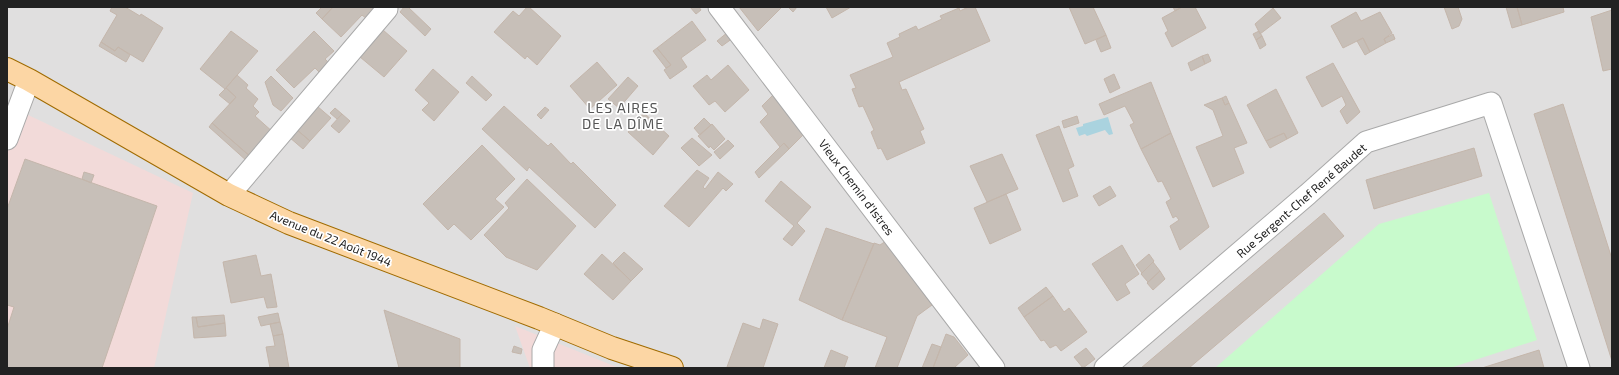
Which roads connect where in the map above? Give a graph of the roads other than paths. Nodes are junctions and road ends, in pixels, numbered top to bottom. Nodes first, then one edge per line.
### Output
1 (719, 7) edge
2 (387, 9) dead end
3 (7, 69) edge
4 (29, 80) junction
5 (7, 139) edge
6 (229, 194) junction
7 (555, 324) junction
8 (544, 368) edge
9 (672, 368) edge
10 (994, 368) edge
11 (1105, 368) edge
12 (1579, 368) edge

1 - 10 street, Vieux Chemin d'Istres
2 - 6 street
3 - 4 main road, Avenue du 22 Août 1944
4 - 5 street
4 - 6 main road, Avenue du 22 Août 1944
6 - 7 main road, Avenue du 22 Août 1944
7 - 8 street
7 - 9 main road, Avenue du 22 Août 1944
11 - 12 street, Rue Sergent-Chef René Baudet

